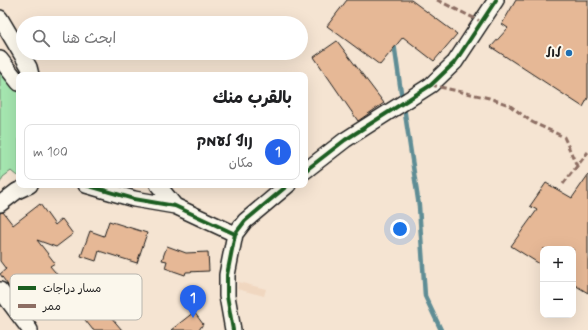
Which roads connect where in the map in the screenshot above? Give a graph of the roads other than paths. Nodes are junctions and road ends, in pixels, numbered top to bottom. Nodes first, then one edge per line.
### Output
1 (496, 0) edge
2 (0, 18) edge
3 (16, 45) edge
4 (0, 59) edge
5 (25, 60) edge
6 (30, 72) edge
7 (16, 79) edge
8 (308, 169) edge
9 (24, 188) edge
10 (96, 188) edge
11 (160, 188) edge
12 (284, 188) edge
13 (0, 204) edge
14 (175, 206) junction
15 (235, 234) junction
16 (0, 290) edge
17 (10, 303) edge
18 (22, 320) edge
19 (30, 330) edge
20 (233, 330) edge

1 - 8 street
2 - 3 street
4 - 7 street
5 - 6 street
9 - 13 street
10 - 14 street
11 - 14 street
12 - 15 street
14 - 15 street
15 - 20 street
16 - 17 street
18 - 19 street

